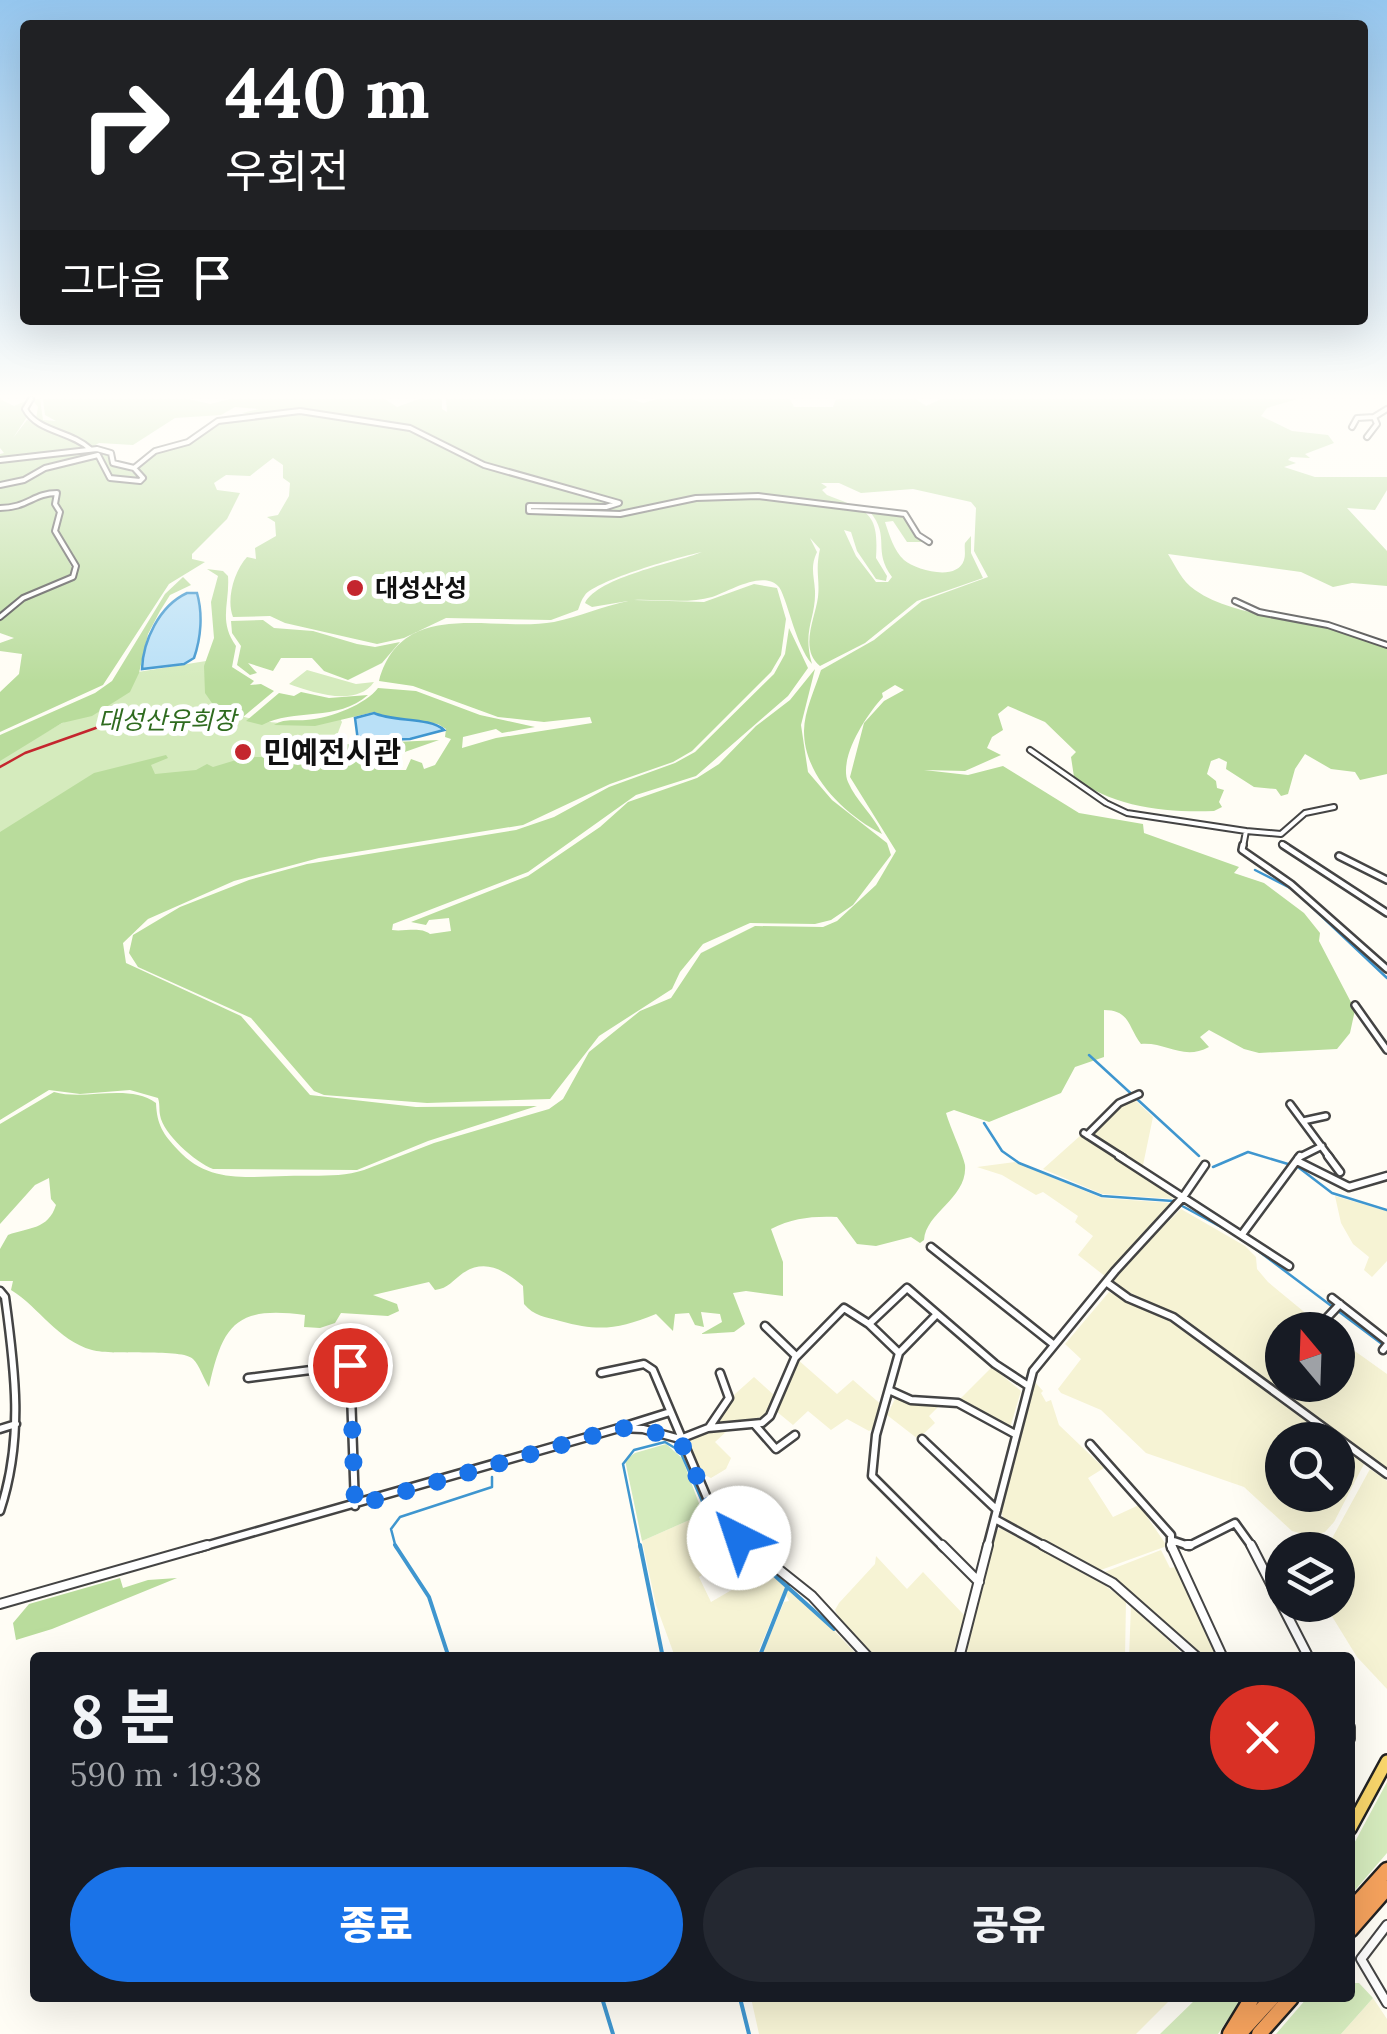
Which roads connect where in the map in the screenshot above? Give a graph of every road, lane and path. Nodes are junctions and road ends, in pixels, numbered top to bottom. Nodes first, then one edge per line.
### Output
1 (41, 494) edge
2 (56, 494) edge
3 (589, 494) edge
4 (0, 508) edge
5 (929, 542) dead end
6 (1236, 601) dead end
7 (0, 617) edge
8 (1387, 646) edge
9 (1030, 750) dead end
10 (1334, 807) dead end
11 (1246, 831) junction
12 (1282, 844) dead end
13 (1339, 856) dead end
14 (1387, 880) edge
15 (1387, 913) edge
16 (1387, 969) edge
17 (1356, 1004) dead end
18 (1387, 1050) edge
19 (1139, 1094) dead end
20 (1290, 1104) dead end
21 (1326, 1116) dead end
22 (1303, 1121) junction
23 (1322, 1146) junction
24 (1297, 1161) junction
25 (1205, 1165) dead end
26 (1340, 1172) dead end
27 (1387, 1176) edge
28 (1179, 1201) junction
29 (1243, 1234) junction
30 (931, 1246) dead end
31 (1289, 1266) dead end
32 (1106, 1282) junction
33 (0, 1292) edge
34 (1332, 1298) dead end
35 (1337, 1307) junction
36 (1332, 1312) edge
37 (937, 1314) junction
38 (869, 1324) junction
39 (765, 1326) dead end
40 (1053, 1344) junction
41 (1386, 1346) edge
42 (898, 1353) junction
43 (796, 1356) junction
44 (720, 1373) dead end
45 (601, 1374) dead end
46 (248, 1378) dead end
47 (1028, 1385) junction
48 (891, 1391) junction
49 (670, 1412) junction
50 (16, 1424) junction
51 (755, 1425) junction
52 (619, 1428) junction
53 (708, 1428) junction
54 (0, 1429) edge
55 (795, 1434) dead end
56 (1016, 1434) junction
57 (922, 1439) dead end
58 (680, 1440) junction
59 (1090, 1444) dead end
60 (1387, 1474) edge
61 (355, 1506) junction
62 (0, 1510) edge
63 (996, 1515) junction
64 (1174, 1541) junction
65 (979, 1582) junction
66 (0, 1604) edge
67 (863, 1652) edge
68 (961, 1652) edge
69 (1191, 1652) edge
70 (1220, 1652) edge
71 (1306, 1652) edge
72 (1387, 1761) edge
73 (1355, 1820) edge
74 (1387, 1870) edge
75 (1387, 1888) edge
76 (1355, 1905) edge
77 (1355, 1924) edge
78 (1387, 1925) edge
79 (1250, 2002) edge
80 (1268, 2002) edge
81 (1287, 2002) edge
82 (1387, 2003) edge
83 (1230, 2034) edge
84 (1240, 2034) edge
85 (1258, 2034) edge

1 - 4 street
2 - 7 street
3 - 5 street
6 - 8 street
9 - 11 street
10 - 11 street
11 - 16 street
12 - 15 street
13 - 14 street
17 - 18 street
19 - 28 street
20 - 22 street
21 - 22 street
22 - 23 street
23 - 24 street
23 - 26 street
24 - 27 street
24 - 29 street
25 - 28 street
28 - 29 street
28 - 32 street
29 - 31 street
30 - 40 street
32 - 40 street
32 - 60 street
33 - 50 street
34 - 35 street
35 - 36 street
35 - 41 street
37 - 38 street
37 - 42 street
37 - 47 street
38 - 42 street
38 - 43 street
39 - 43 street
40 - 47 street
42 - 48 street
43 - 51 street
44 - 53 street
45 - 49 street
46 - 61 street
47 - 56 street
48 - 56 street
48 - 65 street
49 - 52 street
49 - 58 street
50 - 54 street
50 - 62 street
51 - 53 street
51 - 55 street
52 - 58 street
52 - 61 street
53 - 58 street
56 - 63 street
57 - 63 street
58 - 67 street
59 - 64 street
61 - 66 street
63 - 65 street
63 - 69 street
64 - 70 street
64 - 71 street
65 - 68 street
72 - 73 main road
74 - 76 highway
75 - 77 highway
78 - 82 street
79 - 83 highway
80 - 84 highway
81 - 85 highway

